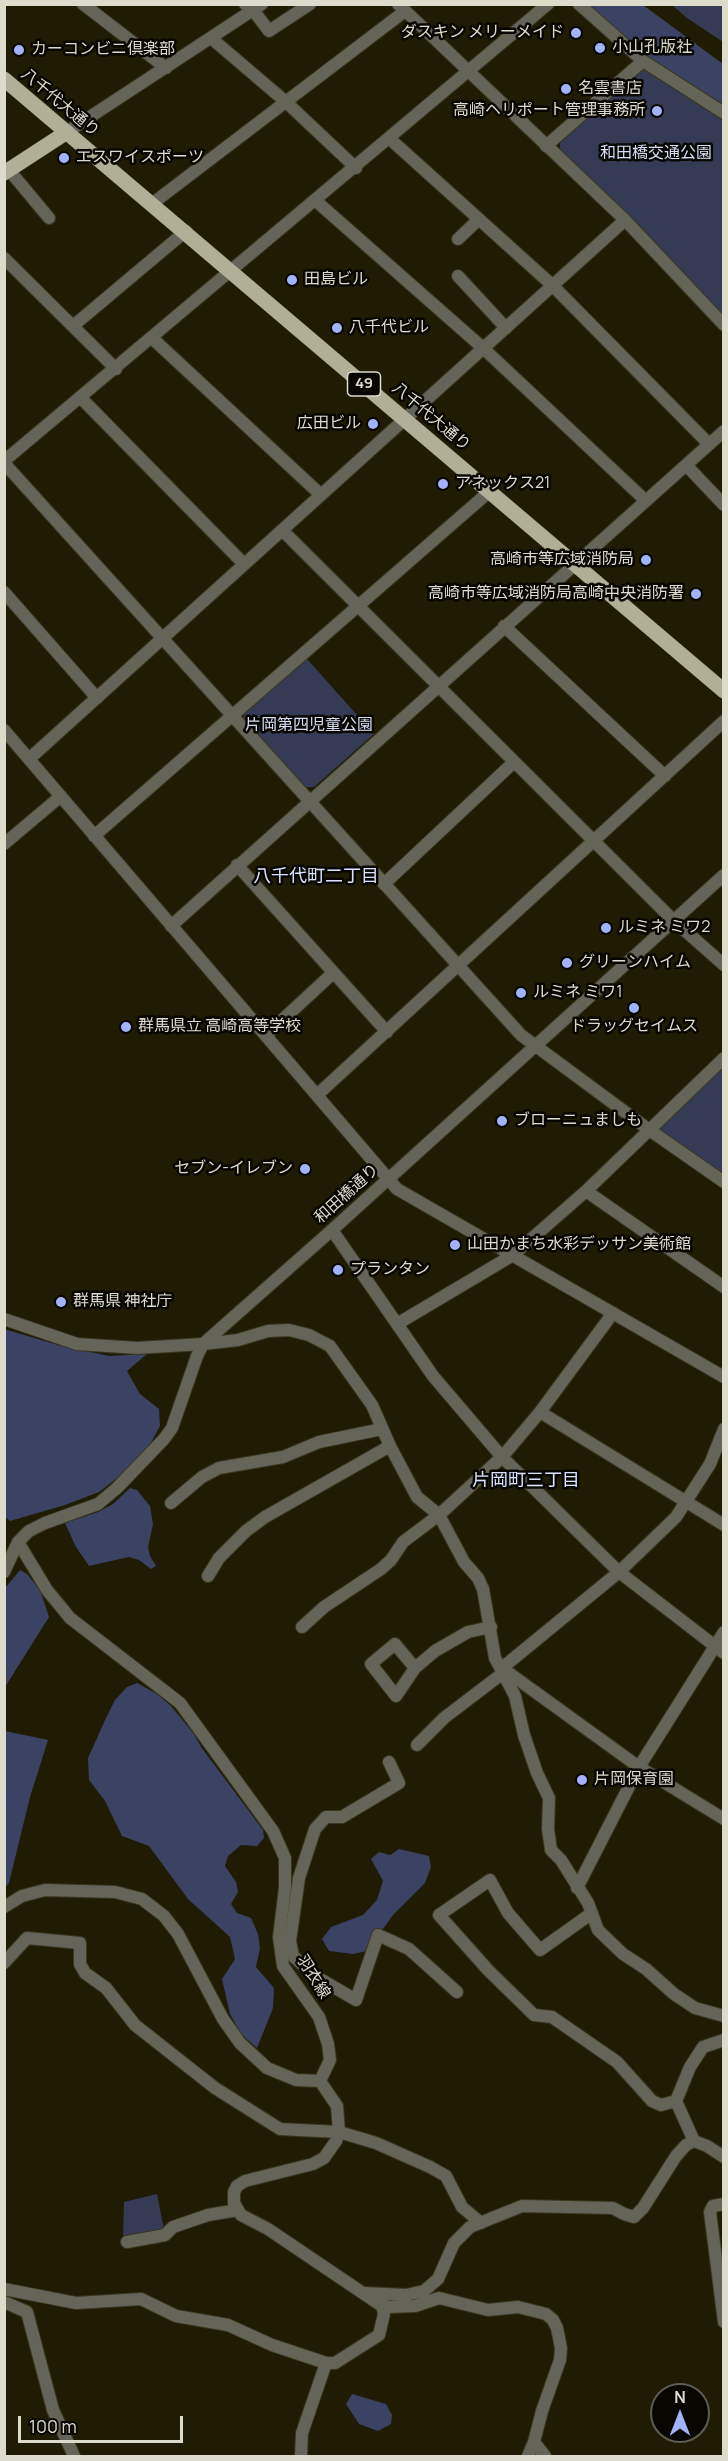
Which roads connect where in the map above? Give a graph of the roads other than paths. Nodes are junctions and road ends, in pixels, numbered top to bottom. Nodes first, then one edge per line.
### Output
1 (83, 4) edge
2 (310, 4) edge
3 (548, 4) edge
4 (579, 4) edge
5 (253, 6) edge
6 (401, 8) edge
7 (211, 38) junction
8 (643, 61) junction
9 (166, 68) junction
10 (469, 73) junction
11 (4, 79) edge
12 (286, 102) junction
13 (723, 113) edge
14 (67, 132) junction
15 (390, 139) junction
16 (546, 146) junction
17 (356, 168) junction
18 (7, 172) edge
19 (316, 201) junction
20 (153, 203) junction
21 (49, 218) dead end
22 (479, 219) junction
23 (625, 220) junction
24 (186, 231) junction
25 (458, 239) dead end
26 (4, 258) edge
27 (232, 271) junction
28 (458, 276) dead end
29 (552, 285) junction
30 (723, 325) edge
31 (73, 326) junction
32 (506, 328) junction
33 (153, 338) junction
34 (483, 348) junction
35 (116, 369) junction
36 (80, 398) junction
37 (404, 419) junction
38 (723, 431) edge
39 (710, 444) junction
40 (4, 462) edge
41 (686, 465) junction
42 (490, 491) junction
43 (321, 495) junction
44 (646, 501) junction
45 (723, 505) edge
46 (283, 531) junction
47 (244, 564) junction
48 (575, 564) junction
49 (4, 592) edge
50 (358, 606) junction
51 (504, 626) junction
52 (163, 638) junction
53 (438, 685) junction
54 (723, 691) edge
55 (97, 698) junction
56 (233, 716) junction
57 (723, 720) edge
58 (4, 730) edge
59 (29, 759) junction
60 (514, 762) junction
61 (665, 776) junction
62 (61, 796) junction
63 (309, 801) junction
64 (94, 836) junction
65 (593, 841) junction
66 (4, 844) edge
67 (237, 865) junction
68 (723, 874) edge
69 (384, 884) junction
70 (673, 920) junction
71 (171, 926) junction
72 (723, 965) edge
73 (457, 966) junction
74 (333, 973) junction
75 (387, 1032) junction
76 (266, 1035) junction
77 (536, 1045) junction
78 (723, 1058) edge
79 (317, 1095) junction
80 (648, 1129) junction
81 (388, 1179) junction
82 (723, 1182) edge
83 (586, 1191) junction
84 (333, 1230) junction
85 (513, 1255) junction
86 (723, 1287) edge
87 (614, 1313) junction
88 (4, 1319) edge
89 (397, 1324) junction
90 (203, 1344) junction
91 (723, 1377) edge
92 (540, 1412) junction
93 (382, 1429) junction
94 (723, 1429) edge
95 (390, 1446) junction
96 (502, 1457) junction
97 (686, 1500) junction
98 (171, 1503) dead end
99 (439, 1515) junction
100 (723, 1525) edge
101 (18, 1542) junction
102 (4, 1572) edge
103 (619, 1572) junction
104 (208, 1576) dead end
105 (302, 1626) dead end
106 (490, 1628) junction
107 (723, 1632) edge
108 (718, 1650) edge
109 (415, 1668) dead end
110 (502, 1670) junction
111 (417, 1745) dead end
112 (389, 1762) dead end
113 (639, 1767) junction
114 (723, 1819) edge
115 (577, 1888) junction
116 (4, 1907) edge
117 (592, 1913) junction
118 (285, 1939) junction
119 (4, 1963) edge
120 (457, 1992) dead end
121 (723, 2016) edge
122 (723, 2040) edge
123 (320, 2081) junction
124 (676, 2101) junction
125 (339, 2132) junction
126 (694, 2141) junction
127 (723, 2157) edge
128 (723, 2204) edge
129 (238, 2211) junction
130 (481, 2223) junction
131 (127, 2242) dead end
132 (4, 2289) edge
133 (361, 2292) junction
134 (4, 2302) edge
135 (382, 2305) junction
136 (723, 2322) edge
137 (326, 2363) junction
138 (534, 2442) junction
139 (74, 2457) edge
140 (301, 2457) edge
141 (528, 2457) edge
142 (545, 2457) edge

1 - 9 street
2 - 5 street
3 - 10 street
4 - 8 street
5 - 7 street
6 - 10 street
6 - 12 street
7 - 9 street
7 - 12 street
8 - 13 street
8 - 16 street
9 - 14 street
10 - 15 street
10 - 16 street
11 - 14 main road, 八千代大通り / 49
12 - 17 street
12 - 20 street
14 - 18 main road
14 - 20 main road, 八千代大通り / 49
15 - 17 street
15 - 22 street
16 - 23 street
17 - 19 street
18 - 21 street
19 - 27 street
19 - 34 street
20 - 24 main road, 八千代大通り / 49
22 - 25 street
22 - 29 street
23 - 29 street
23 - 30 street
24 - 27 main road, 八千代大通り / 49
24 - 31 street
26 - 31 street
27 - 33 street
27 - 37 main road, 八千代大通り / 49
28 - 32 street
29 - 32 street
29 - 39 street
31 - 35 street
32 - 34 street
33 - 35 street
33 - 43 street
34 - 37 street
34 - 44 street
35 - 36 street
36 - 40 street
36 - 47 street
37 - 42 main road, 八千代大通り / 49
37 - 43 street
38 - 39 street
39 - 41 street
40 - 52 street
41 - 44 street
41 - 45 street
42 - 48 main road, 八千代大通り / 49
42 - 50 street
43 - 46 street
44 - 48 street
46 - 47 street
46 - 50 street
47 - 52 street
48 - 51 street
48 - 54 main road, 八千代大通り / 49
49 - 55 street
50 - 53 street
50 - 56 street
51 - 53 street
51 - 61 street
52 - 55 street
52 - 56 street
53 - 60 street
53 - 63 street
55 - 59 street
56 - 63 street
56 - 64 street
57 - 61 street
58 - 59 street
59 - 62 street
60 - 65 street
60 - 69 street
61 - 65 street
62 - 64 street
62 - 66 street
63 - 67 street
63 - 69 street
64 - 71 street
65 - 70 street
65 - 73 street
67 - 71 street
67 - 74 street
68 - 70 street, 和田橋通り
69 - 73 street
70 - 72 street
70 - 77 street, 和田橋通り
71 - 76 street
73 - 75 street
73 - 77 street
74 - 75 street
74 - 76 street
75 - 79 street
76 - 79 street
77 - 80 street
77 - 81 street, 和田橋通り
78 - 80 street
79 - 81 street
80 - 82 street
80 - 83 street
81 - 84 street, 和田橋通り
81 - 85 street
83 - 85 street
83 - 86 street
84 - 89 street
84 - 90 street, 和田橋通り
85 - 87 street
85 - 89 street
87 - 91 street
87 - 92 street
88 - 90 street
89 - 96 street
90 - 93 street
90 - 101 street, 和田橋通り
92 - 96 street
92 - 97 street
93 - 95 street
93 - 98 street
94 - 97 street
95 - 99 street
95 - 104 street
96 - 99 street
96 - 103 street
97 - 100 street
97 - 103 street
99 - 105 street
99 - 106 street
101 - 102 street
101 - 118 street, 羽衣線
103 - 108 street
103 - 110 street
106 - 109 street
106 - 110 street
107 - 108 street
108 - 113 street
110 - 111 street
110 - 113 street
110 - 115 street
112 - 118 street
113 - 114 street
113 - 115 street
115 - 117 street
116 - 123 street
117 - 121 street
117 - 124 street
118 - 120 street
118 - 123 street, 羽衣線
119 - 125 street
122 - 124 street
123 - 125 street
124 - 126 street
125 - 129 street
125 - 130 street
126 - 127 street
126 - 130 street
128 - 136 street
129 - 131 street
129 - 133 street
130 - 133 street
132 - 137 street
133 - 135 street
134 - 139 street
135 - 137 street
135 - 138 street
137 - 140 street
138 - 141 street
138 - 142 street

